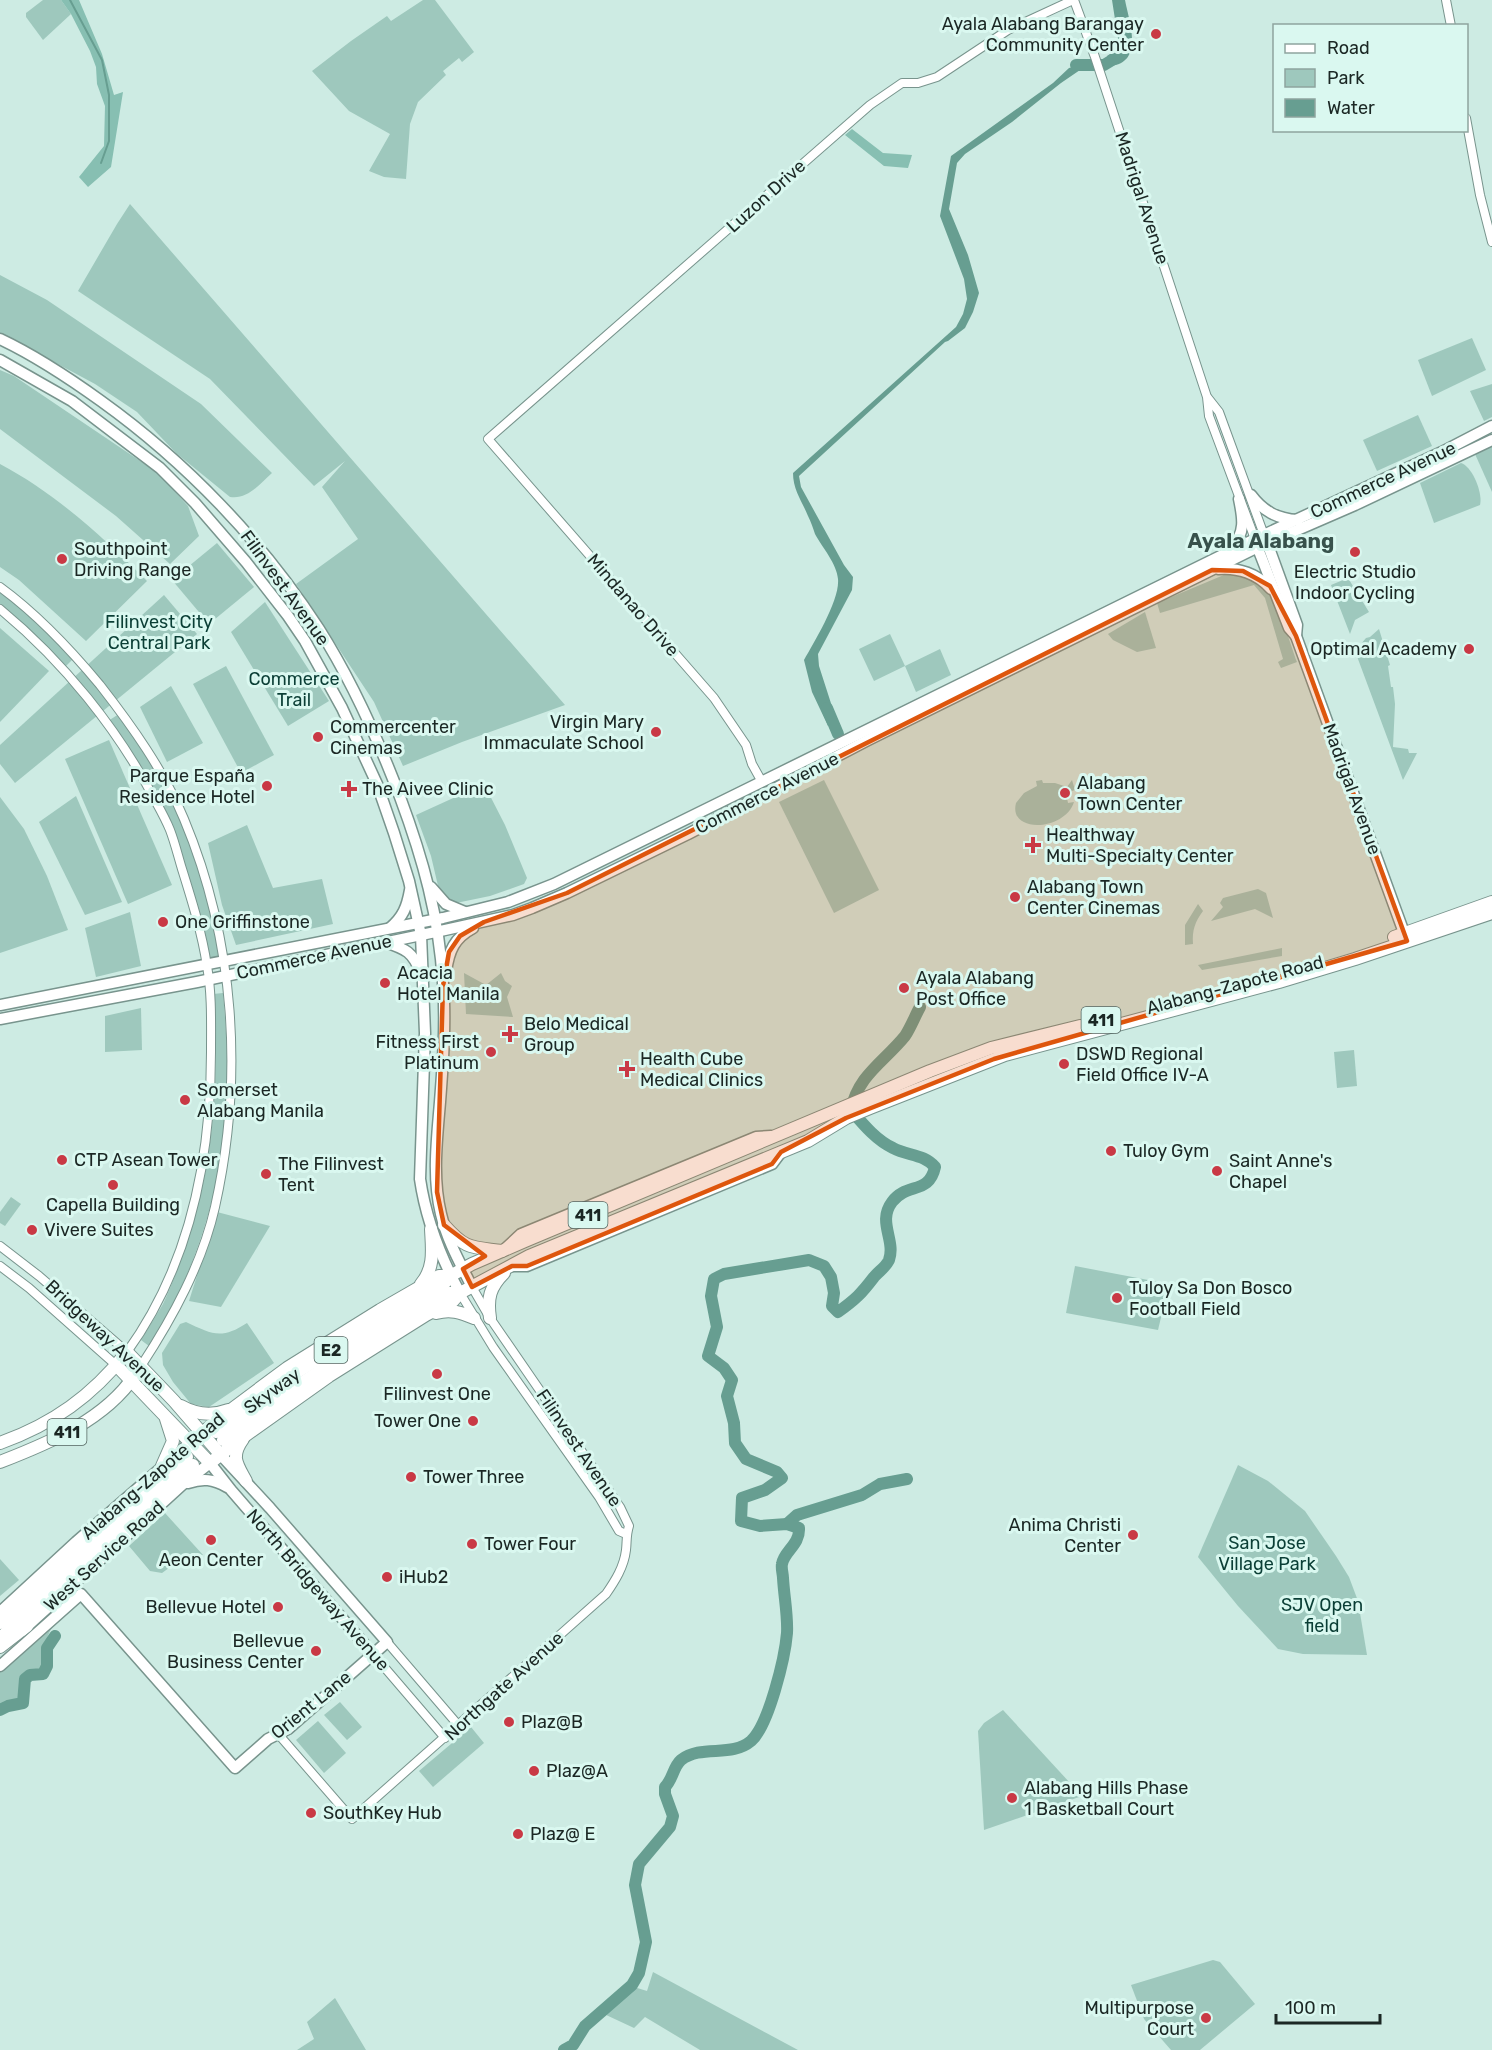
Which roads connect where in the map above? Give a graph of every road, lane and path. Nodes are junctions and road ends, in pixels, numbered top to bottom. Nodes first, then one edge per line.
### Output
1 (1073, 0) edge
2 (1446, 0) edge
3 (1451, 24) edge
4 (1468, 124) edge
5 (1492, 242) edge
6 (0, 339) edge
7 (0, 360) edge
8 (1207, 397) junction
9 (1492, 426) edge
10 (488, 439) joint
11 (1492, 440) edge
12 (1251, 495) junction
13 (1239, 499) junction
14 (1298, 520) junction
15 (1261, 541) junction
16 (1227, 553) junction
17 (1212, 570) junction
18 (0, 587) edge
19 (1276, 594) junction
20 (0, 609) edge
21 (1296, 636) junction
22 (762, 783) junction
23 (661, 833) junction
24 (668, 843) junction
25 (409, 881) junction
26 (428, 882) junction
27 (1492, 902) edge
28 (469, 912) junction
29 (1492, 913) edge
30 (435, 920) junction
31 (484, 922) junction
32 (418, 923) junction
33 (390, 928) junction
34 (437, 932) junction
35 (421, 935) junction
36 (1406, 937) junction
37 (385, 942) junction
38 (225, 962) junction
39 (207, 965) junction
40 (227, 975) junction
41 (209, 979) junction
42 (424, 981) junction
43 (443, 986) junction
44 (0, 998) edge
45 (19, 1001) junction
46 (0, 1005) edge
47 (23, 1015) junction
48 (0, 1019) edge
49 (0, 1026) edge
50 (424, 1071) junction
51 (443, 1072) junction
52 (844, 1113) junction
53 (774, 1135) junction
54 (444, 1225) junction
55 (431, 1229) junction
56 (0, 1246) edge
57 (504, 1251) junction
58 (0, 1266) edge
59 (512, 1266) junction
60 (463, 1269) junction
61 (450, 1276) junction
62 (472, 1287) junction
63 (414, 1290) junction
64 (459, 1293) junction
65 (426, 1315) junction
66 (474, 1318) junction
67 (490, 1318) junction
68 (127, 1352) junction
69 (117, 1366) junction
70 (141, 1366) junction
71 (131, 1380) junction
72 (174, 1401) junction
73 (232, 1409) junction
74 (163, 1412) junction
75 (202, 1433) junction
76 (246, 1434) junction
77 (191, 1442) junction
78 (0, 1443) edge
79 (220, 1454) junction
80 (0, 1462) edge
81 (210, 1463) junction
82 (162, 1466) junction
83 (246, 1481) junction
84 (182, 1485) junction
85 (231, 1490) junction
86 (626, 1534) junction
87 (73, 1584) junction
88 (81, 1594) junction
89 (0, 1612) edge
90 (0, 1623) edge
91 (27, 1626) joint
92 (0, 1638) edge
93 (387, 1642) junction
94 (0, 1649) edge
95 (373, 1654) junction
96 (0, 1666) edge
97 (459, 1726) junction
98 (279, 1734) junction
99 (445, 1738) junction

1 - 8 street, Madrigal Avenue
1 - 10 street, Luzon Drive
2 - 3 street
4 - 5 street
6 - 26 main road, Filinvest Avenue
7 - 25 main road, Filinvest Avenue
8 - 12 street, Madrigal Avenue
8 - 13 street, Madrigal Avenue
9 - 14 main road, Commerce Avenue
10 - 22 street, Mindanao Drive
11 - 15 main road, Commerce Avenue
12 - 14 main road
12 - 15 street, Madrigal Avenue
13 - 15 street, Madrigal Avenue
13 - 16 main road
14 - 15 main road, Commerce Avenue
15 - 16 main road, Commerce Avenue
15 - 17 main road, Commerce Avenue
15 - 19 main road, Madrigal Avenue
15 - 21 main road, Madrigal Avenue
16 - 22 main road, Commerce Avenue
17 - 19 main road
17 - 24 main road, Commerce Avenue
18 - 38 street
19 - 21 main road, Madrigal Avenue
20 - 39 street
21 - 36 main road, Madrigal Avenue
22 - 23 main road, Commerce Avenue
23 - 24 main road
23 - 28 main road, Commerce Avenue
24 - 31 main road, Commerce Avenue
25 - 32 main road, Filinvest Avenue
25 - 33 main road
26 - 28 main road
26 - 30 main road, Filinvest Avenue
27 - 36 highway, Alabang-Zapote Road / 411
28 - 30 main road, Commerce Avenue
29 - 36 highway, Alabang-Zapote Road / 411
30 - 32 main road, Commerce Avenue
30 - 34 main road, Filinvest Avenue
31 - 34 main road, Commerce Avenue
31 - 43 main road
32 - 33 main road, Commerce Avenue
32 - 35 main road, Filinvest Avenue
33 - 38 main road, Commerce Avenue
34 - 35 main road, Commerce Avenue
34 - 43 main road, Filinvest Avenue
35 - 37 main road, Commerce Avenue
35 - 42 main road, Filinvest Avenue
36 - 52 highway, Alabang-Zapote Road / 411
37 - 40 main road, Commerce Avenue
37 - 42 main road
38 - 39 main road, Commerce Avenue
38 - 40 street
39 - 41 street
39 - 45 main road, Commerce Avenue
40 - 41 main road, Commerce Avenue
40 - 70 street
41 - 47 main road, Commerce Avenue
41 - 68 street
42 - 50 main road, Filinvest Avenue
43 - 51 main road, Filinvest Avenue
44 - 45 main road
45 - 46 main road, Commerce Avenue
47 - 48 main road, Commerce Avenue
47 - 49 main road
50 - 51 main road
50 - 55 main road, Filinvest Avenue
51 - 54 main road, Filinvest Avenue
52 - 53 highway, Alabang-Zapote Road / 411
52 - 59 highway, Alabang-Zapote Road / 411
53 - 57 highway, Alabang-Zapote Road / 411
53 - 57 main road, Alabang-Zapote Road / 411
54 - 57 highway
54 - 60 main road, Filinvest Avenue
55 - 61 main road, Filinvest Avenue
55 - 63 highway
56 - 68 street, Bridgeway Avenue
57 - 60 highway, Alabang-Zapote Road / 411
58 - 69 street, Bridgeway Avenue
59 - 62 highway, Alabang-Zapote Road / 411
59 - 67 highway
60 - 61 highway, Alabang-Zapote Road / 411
60 - 62 main road, Filinvest Avenue
61 - 63 highway, Alabang-Zapote Road / 411
61 - 64 main road, Filinvest Avenue
61 - 64 highway, Skyway / E2
62 - 64 highway, Alabang-Zapote Road / 411
62 - 67 street, Filinvest Avenue
63 - 73 highway, Alabang-Zapote Road / 411
64 - 65 highway, Alabang-Zapote Road / 411
64 - 66 street, Filinvest Avenue
65 - 66 highway
65 - 76 highway, Alabang-Zapote Road / 411
66 - 86 street, Filinvest Avenue
67 - 86 street, Filinvest Avenue
68 - 69 highway, 411
68 - 70 highway, Bridgeway Avenue
69 - 71 highway, Bridgeway Avenue
69 - 78 highway, 411
70 - 71 highway, 411
70 - 72 highway, Bridgeway Avenue
71 - 74 highway, Bridgeway Avenue
71 - 80 highway, 411
72 - 73 highway
72 - 75 highway, Bridgeway Avenue
73 - 75 highway, Alabang-Zapote Road / 411
74 - 77 highway, Bridgeway Avenue
74 - 82 highway
75 - 77 highway, Alabang-Zapote Road / 411
75 - 79 highway, North Bridgeway Avenue
76 - 79 highway, Alabang-Zapote Road / 411
76 - 83 highway
77 - 81 highway, North Bridgeway Avenue
77 - 82 main road, Alabang-Zapote Road
79 - 81 highway, Alabang-Zapote Road / 411
79 - 83 main road, North Bridgeway Avenue
81 - 84 main road, West Service Road
81 - 85 main road, North Bridgeway Avenue
82 - 89 main road, Alabang-Zapote Road
83 - 93 main road, North Bridgeway Avenue
84 - 85 main road
84 - 87 main road, West Service Road
85 - 95 main road, North Bridgeway Avenue
86 - 97 street, Northgate Avenue
87 - 88 street
87 - 91 main road, West Service Road
88 - 96 main road
88 - 98 main road, Orient Lane
90 - 92 highway
91 - 94 highway
93 - 95 main road, Orient Lane
93 - 97 street, North Bridgeway Avenue
95 - 98 main road, Orient Lane
95 - 99 street, North Bridgeway Avenue
97 - 99 street, Northgate Avenue
98 - 99 street, Northgate Avenue

